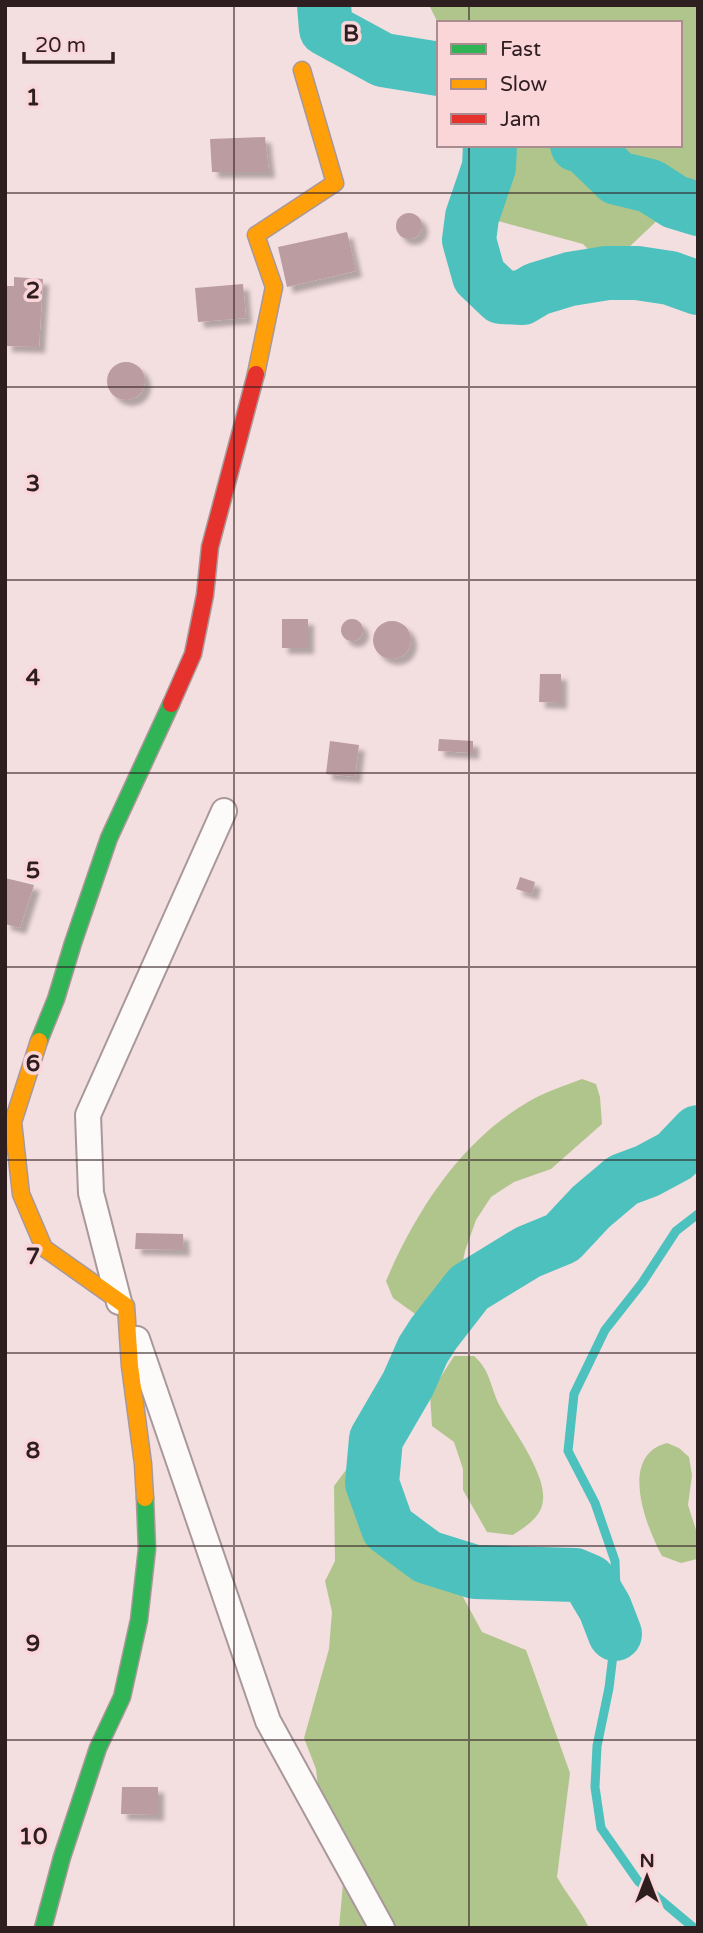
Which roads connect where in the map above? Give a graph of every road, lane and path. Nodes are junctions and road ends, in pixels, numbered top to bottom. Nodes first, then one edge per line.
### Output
1 (302, 70) dead end
2 (225, 811) dead end
3 (122, 1304) junction
4 (43, 1928) edge
5 (382, 1928) edge

1 - 3 street
2 - 3 street
3 - 4 street
3 - 5 street

